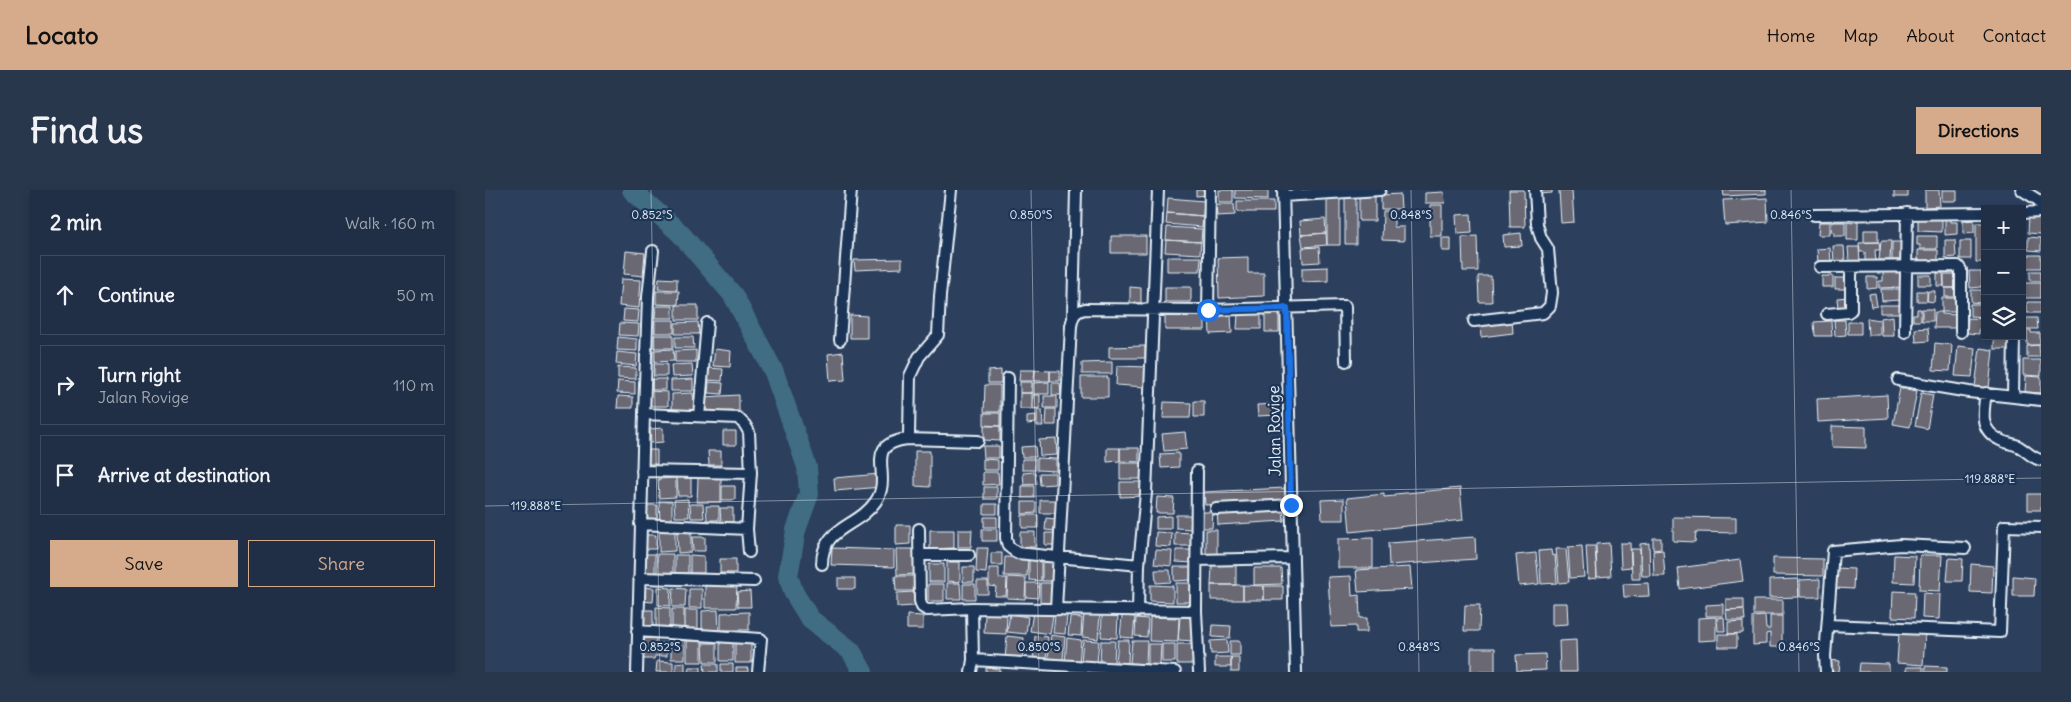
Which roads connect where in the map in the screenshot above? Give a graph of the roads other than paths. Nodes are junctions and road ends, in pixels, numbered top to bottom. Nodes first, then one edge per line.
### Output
1 (851, 190) edge
2 (951, 190) edge
3 (1076, 190) edge
4 (1158, 190) edge
5 (1210, 190) edge
6 (1380, 190) edge
7 (1535, 190) edge
8 (2022, 190) edge
9 (1283, 193) edge
10 (2041, 204) edge
11 (2026, 212) edge
12 (2041, 212) edge
13 (1907, 213) junction
14 (1981, 213) edge
15 (1814, 215) dead end
16 (653, 251) dead end
17 (1907, 266) junction
18 (1820, 267) dead end
19 (1851, 267) junction
20 (1287, 308) junction
21 (1153, 310) junction
22 (1208, 310) junction
23 (1827, 314) dead end
24 (1073, 316) junction
25 (1474, 321) dead end
26 (707, 323) dead end
27 (1905, 332) dead end
28 (1961, 332) dead end
29 (840, 340) dead end
30 (2014, 340) edge
31 (1346, 361) dead end
32 (1008, 378) dead end
33 (1898, 380) dead end
34 (1986, 393) junction
35 (2013, 396) junction
36 (2041, 400) edge
37 (644, 414) junction
38 (699, 416) junction
39 (907, 439) junction
40 (978, 441) dead end
41 (2041, 460) edge
42 (642, 471) junction
43 (1197, 471) dead end
44 (751, 473) junction
45 (1291, 505) junction
46 (1216, 509) dead end
47 (640, 524) junction
48 (2041, 527) edge
49 (747, 529) junction
50 (919, 529) dead end
51 (1965, 548) dead end
52 (749, 552) dead end
53 (920, 555) junction
54 (969, 555) dead end
55 (1060, 556) junction
56 (1291, 558) junction
57 (1197, 560) junction
58 (823, 564) dead end
59 (1139, 564) junction
60 (639, 578) junction
61 (754, 581) dead end
62 (972, 608) junction
63 (1056, 609) junction
64 (1139, 611) junction
65 (1196, 611) junction
66 (1828, 625) junction
67 (637, 631) junction
68 (973, 660) junction
69 (637, 672) edge
70 (758, 672) edge
71 (971, 672) edge
72 (1175, 672) edge
73 (1199, 672) edge
74 (1296, 672) edge
75 (1826, 672) edge

1 - 29 street
2 - 39 street
3 - 24 street
4 - 21 street
5 - 22 street
6 - 9 street
7 - 25 street
8 - 10 street
9 - 20 street, Jalan Rovige
11 - 12 street
13 - 14 street
13 - 15 street
13 - 17 street
16 - 37 street
17 - 19 street
17 - 27 street
17 - 28 street
18 - 19 street
19 - 23 street
20 - 22 street
20 - 31 street
20 - 45 street, Jalan Rovige
21 - 22 street
21 - 24 street
21 - 59 street
24 - 55 street
26 - 38 street
30 - 35 street
32 - 55 street
33 - 34 street
34 - 35 street
34 - 41 street
35 - 36 street
37 - 38 street
37 - 42 street
38 - 44 street
39 - 40 street
39 - 58 street
42 - 44 street
42 - 47 street
43 - 57 street
44 - 49 street
45 - 46 street
45 - 56 street, Jalan Rovige
47 - 49 street
47 - 60 street
48 - 66 street
49 - 52 street
50 - 53 street
51 - 66 street
53 - 54 street
53 - 62 street
55 - 59 street
55 - 63 street
56 - 57 street
56 - 74 street, Jalan Rovige
57 - 65 street
59 - 64 street
60 - 61 street
60 - 67 street
62 - 63 street
62 - 68 street
63 - 64 street
64 - 65 street
65 - 73 street
66 - 75 street
67 - 69 street
67 - 70 street
68 - 71 street
68 - 72 street

